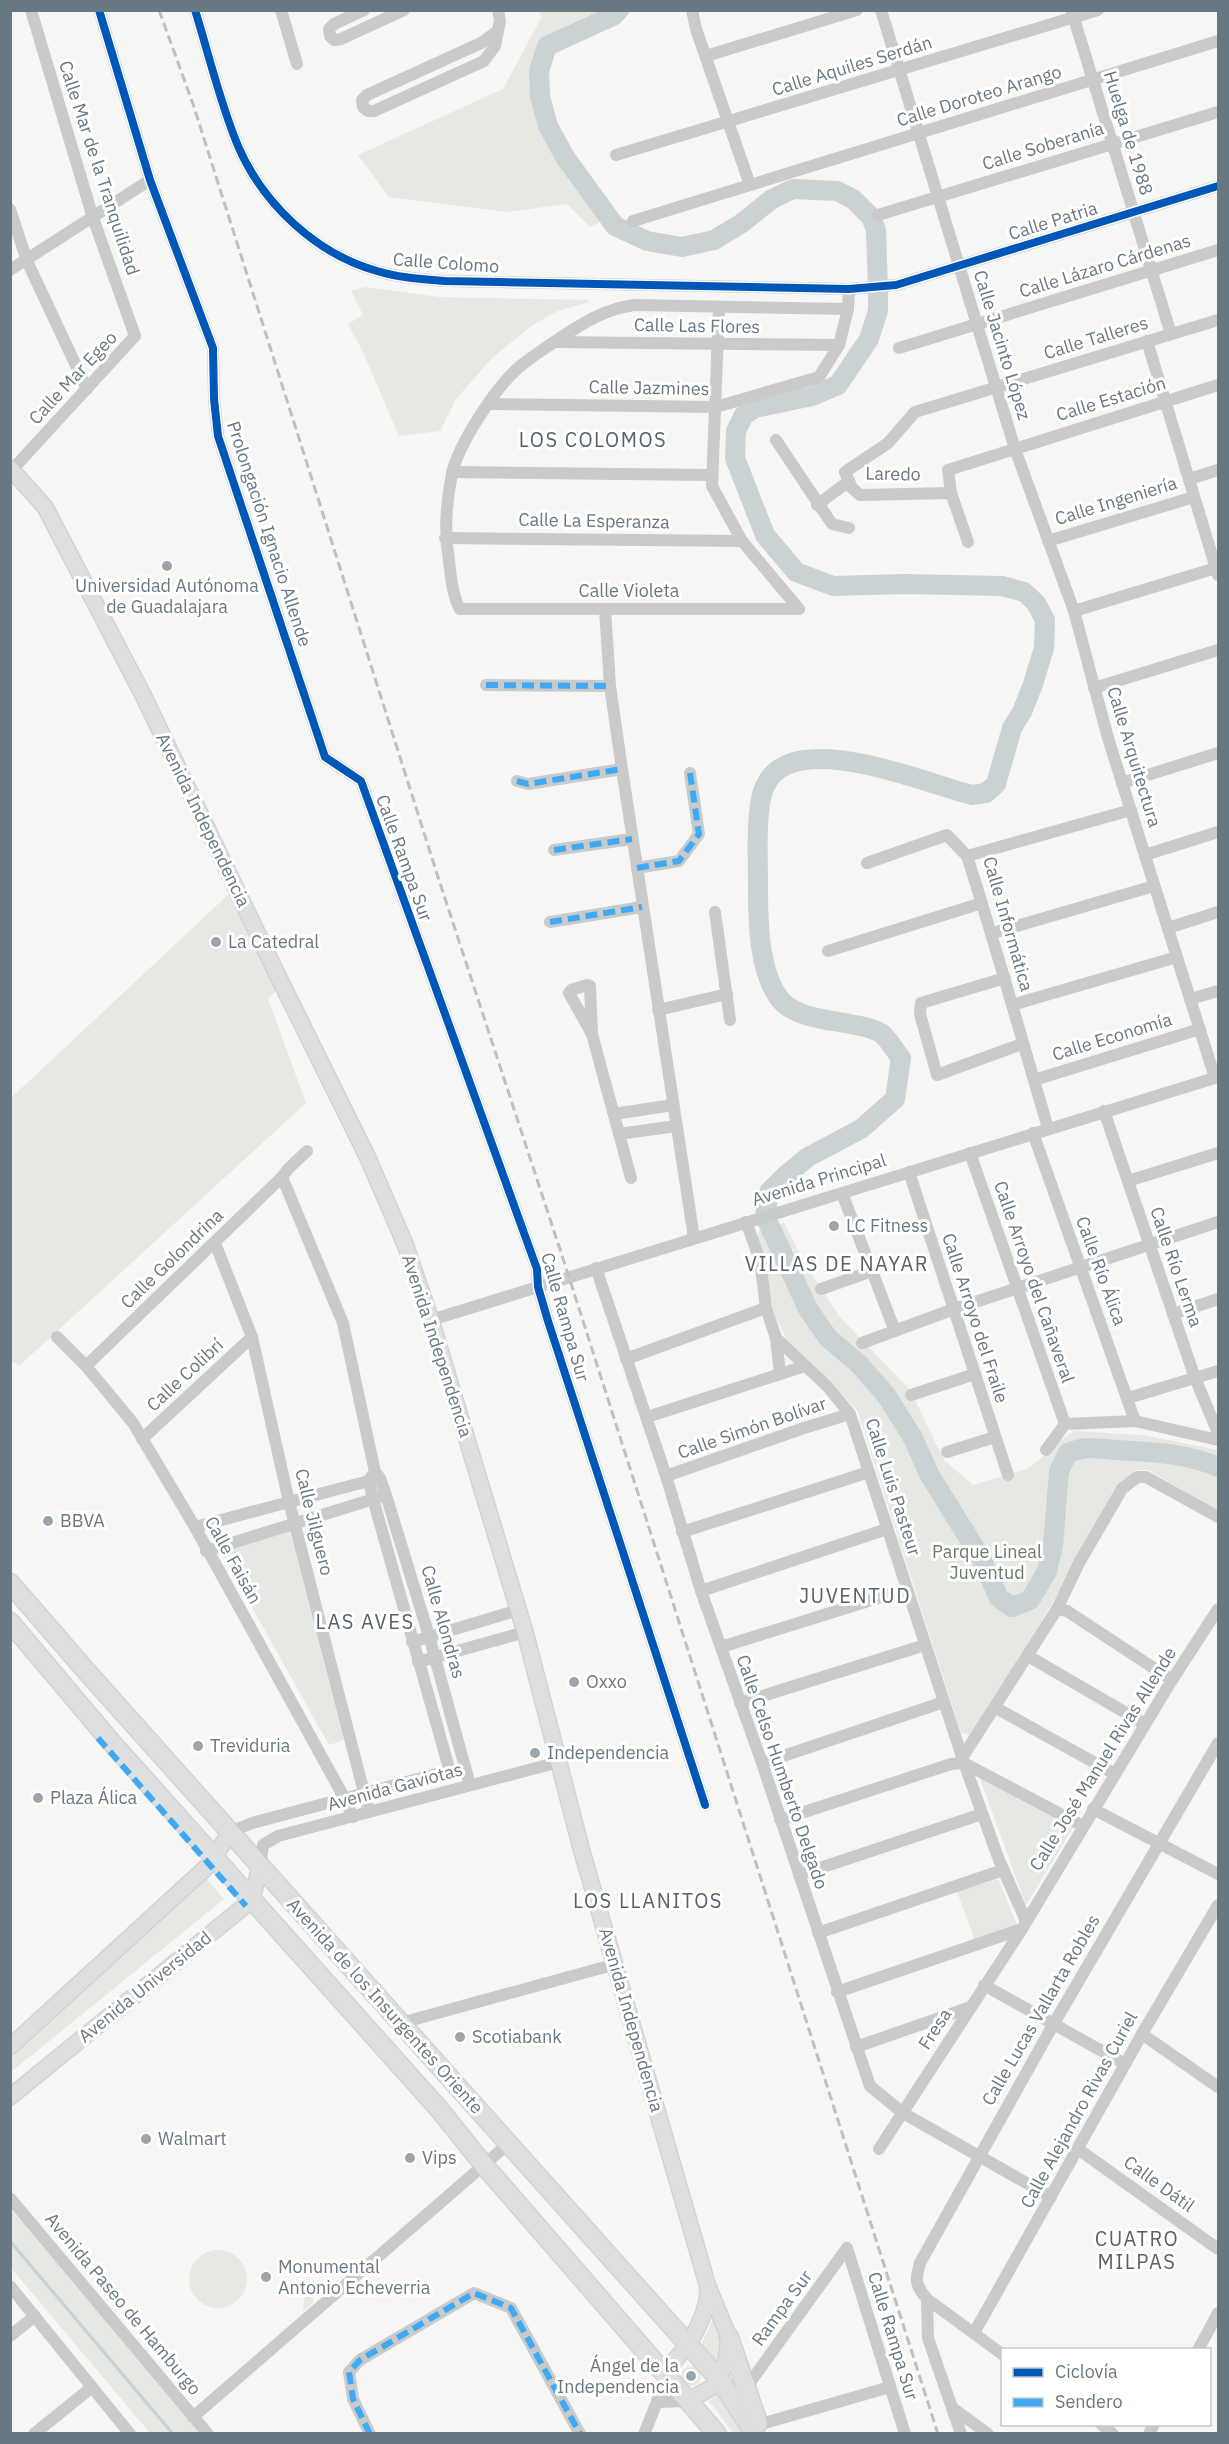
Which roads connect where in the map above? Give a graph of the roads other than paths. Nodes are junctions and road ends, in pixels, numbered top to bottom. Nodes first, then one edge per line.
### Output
1 (31, 10) edge
2 (99, 10) edge
3 (195, 10) edge
4 (281, 10) edge
5 (364, 10) edge
6 (404, 10) edge
7 (498, 10) edge
8 (692, 10) edge
9 (857, 10) edge
10 (881, 10) edge
11 (1098, 10) edge
12 (1073, 14) edge
13 (498, 31) junction
14 (1218, 41) edge
15 (706, 56) junction
16 (297, 64) dead end
17 (899, 70) junction
18 (1093, 80) junction
19 (1218, 112) edge
20 (728, 122) junction
21 (919, 133) junction
22 (1113, 144) junction
23 (616, 155) dead end
24 (150, 180) junction
25 (750, 184) junction
26 (1218, 186) edge
27 (938, 197) junction
28 (10, 209) edge
29 (1134, 212) junction
30 (878, 215) dead end
31 (93, 218) junction
32 (633, 220) dead end
33 (1218, 250) edge
34 (27, 261) junction
35 (959, 265) junction
36 (10, 270) edge
37 (1152, 271) junction
38 (896, 285) joint
39 (852, 289) junction
40 (718, 307) junction
41 (848, 309) junction
42 (1218, 320) edge
43 (977, 324) junction
44 (1171, 334) junction
45 (135, 336) joint
46 (1147, 341) junction
47 (554, 342) junction
48 (718, 344) junction
49 (839, 345) junction
50 (899, 348) dead end
51 (1218, 385) edge
52 (996, 388) junction
53 (87, 389) junction
54 (1165, 401) junction
55 (488, 404) junction
56 (716, 407) junction
57 (915, 412) joint
58 (776, 440) dead end
59 (1015, 449) junction
60 (11, 469) edge
61 (1218, 470) edge
62 (452, 472) junction
63 (712, 475) junction
64 (1189, 479) junction
65 (849, 482) junction
66 (951, 493) junction
67 (1194, 497) junction
68 (818, 505) junction
69 (849, 528) dead end
70 (445, 538) junction
71 (742, 541) junction
72 (1048, 541) junction
73 (968, 542) dead end
74 (1214, 548) edge
75 (1217, 571) edge
76 (605, 609) junction
77 (1074, 611) junction
78 (1218, 650) edge
79 (486, 685) dead end
80 (610, 686) junction
81 (1095, 688) junction
82 (1218, 753) edge
83 (325, 757) joint
84 (622, 770) junction
85 (690, 773) dead end
86 (518, 781) dead end
87 (1122, 783) junction
88 (1131, 810) junction
89 (1218, 832) edge
90 (632, 839) junction
91 (554, 850) dead end
92 (1145, 855) junction
93 (967, 856) junction
94 (867, 863) dead end
95 (637, 868) junction
96 (1155, 886) junction
97 (982, 903) junction
98 (642, 907) junction
99 (715, 912) dead end
100 (1218, 912) edge
101 (550, 922) dead end
102 (1168, 928) junction
103 (993, 933) junction
104 (828, 951) dead end
105 (1177, 957) junction
106 (1005, 978) junction
107 (1218, 991) edge
108 (727, 994) junction
109 (1190, 999) junction
110 (1012, 1005) junction
111 (658, 1010) junction
112 (730, 1020) dead end
113 (1200, 1029) junction
114 (592, 1034) dead end
115 (1022, 1044) junction
116 (1217, 1077) edge
117 (1034, 1080) junction
118 (673, 1105) junction
119 (1104, 1111) junction
120 (614, 1114) junction
121 (676, 1126) junction
122 (1048, 1128) junction
123 (1033, 1133) junction
124 (619, 1134) junction
125 (307, 1151) dead end
126 (970, 1153) junction
127 (1218, 1153) edge
128 (909, 1172) junction
129 (282, 1178) junction
130 (631, 1178) dead end
131 (1128, 1181) junction
132 (842, 1192) junction
133 (749, 1221) junction
134 (1218, 1222) edge
135 (694, 1238) junction
136 (215, 1243) junction
137 (1150, 1245) junction
138 (596, 1268) junction
139 (1081, 1268) junction
140 (872, 1271) junction
141 (538, 1287) junction
142 (1017, 1288) junction
143 (821, 1289) dead end
144 (1218, 1299) edge
145 (766, 1308) junction
146 (954, 1309) junction
147 (1173, 1314) junction
148 (431, 1320) junction
149 (895, 1331) junction
150 (57, 1337) dead end
151 (252, 1337) junction
152 (776, 1338) junction
153 (862, 1343) dead end
154 (626, 1359) junction
155 (86, 1366) junction
156 (805, 1366) junction
157 (1218, 1371) edge
158 (780, 1374) junction
159 (975, 1374) junction
160 (1195, 1378) junction
161 (911, 1395) dead end
162 (1128, 1398) junction
163 (850, 1414) junction
164 (647, 1417) junction
165 (1135, 1421) junction
166 (1065, 1424) junction
167 (1218, 1433) edge
168 (995, 1437) junction
169 (142, 1439) junction
170 (1218, 1440) edge
171 (1046, 1450) dead end
172 (947, 1452) dead end
173 (869, 1472) junction
174 (1008, 1475) dead end
175 (375, 1476) junction
176 (666, 1476) junction
177 (386, 1495) junction
178 (373, 1499) junction
179 (289, 1502) junction
180 (1218, 1517) edge
181 (295, 1523) junction
182 (195, 1527) junction
183 (887, 1529) junction
184 (682, 1532) junction
185 (206, 1551) junction
186 (10, 1582) edge
187 (907, 1589) junction
188 (701, 1591) junction
189 (1058, 1609) junction
190 (1218, 1609) edge
191 (519, 1610) junction
192 (10, 1622) edge
193 (525, 1632) junction
194 (429, 1636) junction
195 (412, 1642) junction
196 (926, 1645) junction
197 (721, 1647) junction
198 (434, 1656) junction
199 (1028, 1656) junction
200 (418, 1662) junction
201 (1172, 1680) junction
202 (944, 1702) junction
203 (740, 1703) junction
204 (996, 1708) junction
205 (1144, 1724) junction
206 (1218, 1743) edge
207 (963, 1760) junction
208 (559, 1762) junction
209 (762, 1763) junction
210 (449, 1768) joint
211 (1115, 1773) junction
212 (470, 1785) junction
213 (365, 1792) junction
214 (345, 1799) junction
215 (705, 1805) dead end
216 (1094, 1809) junction
217 (369, 1812) junction
218 (982, 1814) junction
219 (353, 1817) junction
220 (780, 1820) junction
221 (1083, 1826) junction
222 (230, 1832) junction
223 (1157, 1844) junction
224 (215, 1858) junction
225 (260, 1866) junction
226 (1003, 1870) junction
227 (1218, 1874) edge
228 (799, 1875) junction
229 (252, 1900) junction
230 (1218, 1905) edge
231 (1024, 1925) junction
232 (818, 1933) junction
233 (616, 1964) junction
234 (984, 1985) junction
235 (837, 1992) junction
236 (971, 2007) junction
237 (401, 2023) junction
238 (1053, 2025) junction
239 (1142, 2034) junction
240 (10, 2047) edge
241 (856, 2047) junction
242 (1125, 2064) junction
243 (1218, 2088) edge
244 (10, 2097) edge
245 (903, 2113) junction
246 (508, 2144) junction
247 (1078, 2148) junction
248 (879, 2149) dead end
249 (979, 2157) junction
250 (483, 2164) junction
251 (1051, 2197) junction
252 (10, 2198) edge
253 (847, 2248) joint
254 (1218, 2249) edge
255 (10, 2286) edge
256 (708, 2287) junction
257 (927, 2300) junction
258 (1218, 2313) edge
259 (35, 2316) junction
260 (974, 2333) junction
261 (10, 2336) edge
262 (729, 2337) junction
263 (688, 2345) junction
264 (1199, 2348) edge
265 (1001, 2353) edge
266 (666, 2373) junction
267 (719, 2379) junction
268 (890, 2386) junction
269 (92, 2387) junction
270 (746, 2388) junction
271 (688, 2400) junction
272 (657, 2402) junction
273 (954, 2409) junction
274 (193, 2416) junction
275 (758, 2431) edge
276 (34, 2433) edge
277 (130, 2433) edge
278 (208, 2433) edge
279 (370, 2433) edge
280 (580, 2433) edge
281 (644, 2433) edge
282 (717, 2433) edge
283 (904, 2433) edge
284 (961, 2433) edge
285 (988, 2433) edge

1 - 31 street, Calle Mar de la Tranquilidad
2 - 24 street, Prolongación Ignacio Allende
3 - 39 street, Calle Colomo
4 - 16 street
5 - 6 street
7 - 13 street
8 - 15 street
9 - 15 street
10 - 17 street, Calle Jacinto López
11 - 12 street, Calle Aquiles Serdán
12 - 17 street, Calle Aquiles Serdán
12 - 18 street, Huelga de 1988
13 - 13 street
14 - 18 street, Calle Doroteo Arango
15 - 20 street
17 - 20 street, Calle Aquiles Serdán
17 - 21 street, Calle Jacinto López
18 - 21 street, Calle Doroteo Arango
18 - 22 street, Huelga de 1988
19 - 22 street, Calle Soberanía
20 - 23 street, Calle Aquiles Serdán
20 - 25 street
21 - 25 street, Calle Doroteo Arango
21 - 27 street, Calle Jacinto López
22 - 27 street, Calle Soberanía
22 - 29 street, Huelga de 1988
24 - 31 street
24 - 83 street, Prolongación Ignacio Allende
25 - 32 street, Calle Doroteo Arango
26 - 29 street, Calle Patria
27 - 30 street, Calle Soberanía
27 - 35 street, Calle Jacinto López
28 - 34 street
29 - 35 street, Calle Patria
29 - 37 street, Huelga de 1988
31 - 34 street
31 - 45 street, Calle Mar de la Tranquilidad
33 - 37 street, Calle Lázaro Cárdenas
34 - 36 street
34 - 53 street
35 - 38 street, Calle Patria
35 - 43 street, Calle Jacinto López
37 - 43 street, Calle Lázaro Cárdenas
37 - 44 street, Huelga de 1988
38 - 39 street, Calle Colomo
39 - 41 street, Calle Jazmines
40 - 41 street
40 - 47 street
40 - 48 street
41 - 49 street, Calle Jazmines
42 - 44 street, Calle Talleres
43 - 50 street, Calle Lázaro Cárdenas
43 - 52 street, Calle Jacinto López
44 - 46 street, Calle Talleres
45 - 53 street, Calle Mar Egeo
46 - 52 street, Calle Talleres
46 - 54 street
47 - 48 street, Calle Las Flores
47 - 55 street
48 - 49 street, Calle Las Flores
48 - 56 street
49 - 56 street, Calle Jazmines
51 - 54 street, Calle Estación
52 - 57 street, Calle Talleres
52 - 59 street, Calle Jacinto López
53 - 60 street, Calle Mar Egeo
54 - 59 street, Calle Estación
54 - 64 street
55 - 56 street, Calle Jazmines
55 - 62 street
56 - 63 street
57 - 65 street, Laredo
58 - 68 street
59 - 66 street
59 - 72 street, Calle Arquitectura
60 - 148 main road, Avenida Independencia
61 - 64 street
62 - 63 street
62 - 70 street
63 - 71 street
64 - 67 street
65 - 66 street, Laredo
65 - 68 street
66 - 73 street
67 - 72 street, Calle Ingeniería
67 - 74 street
68 - 69 street
70 - 71 street, Calle La Esperanza
70 - 76 street, Calle Violeta
71 - 76 street, Calle Violeta
72 - 77 street, Calle Arquitectura
74 - 75 street
75 - 77 street
76 - 80 street
77 - 81 street, Calle Arquitectura
78 - 81 street
79 - 80 street
80 - 84 street
81 - 87 street, Calle Arquitectura
82 - 87 street
83 - 141 street, Calle Rampa Sur
84 - 86 street
84 - 90 street
85 - 95 street
87 - 88 street, Calle Arquitectura
88 - 92 street, Calle Arquitectura
88 - 93 street, Calle Informática
89 - 92 street
90 - 91 street
90 - 95 street
92 - 96 street, Calle Arquitectura
93 - 94 street
93 - 97 street, Calle Informática
95 - 98 street
96 - 102 street, Calle Arquitectura
96 - 103 street
97 - 103 street, Calle Informática
97 - 104 street
98 - 101 street
98 - 111 street
99 - 108 street
100 - 102 street
102 - 105 street, Calle Arquitectura
103 - 106 street, Calle Informática
105 - 109 street, Calle Arquitectura
105 - 110 street
106 - 110 street, Calle Informática
106 - 115 street
107 - 109 street
108 - 111 street
108 - 112 street
109 - 113 street, Calle Arquitectura
110 - 115 street, Calle Informática
111 - 118 street
113 - 116 street, Calle Arquitectura
113 - 117 street, Calle Economía
114 - 120 street
115 - 117 street, Calle Informática
116 - 119 street, Avenida Principal
117 - 122 street, Calle Informática
118 - 120 street
118 - 121 street
119 - 122 street, Avenida Principal
119 - 131 street, Calle Río Lerma
120 - 124 street
121 - 124 street
121 - 135 street
122 - 123 street, Avenida Principal
123 - 126 street, Avenida Principal
123 - 139 street, Calle Río Álica
124 - 130 street
125 - 129 street, Calle Golondrina
126 - 128 street, Avenida Principal
126 - 142 street, Calle Arroyo del Cañaveral
127 - 131 street
128 - 132 street, Avenida Principal
128 - 146 street, Calle Arroyo del Fraile
129 - 136 street, Calle Golondrina
129 - 175 street, Calle Alondras
131 - 137 street, Calle Río Lerma
132 - 133 street, Avenida Principal
132 - 140 street
133 - 135 street, Avenida Principal
133 - 145 street, Calle Luis Pasteur
134 - 137 street
135 - 138 street, Avenida Principal
136 - 151 street, Calle Jilguero
136 - 155 street, Calle Golondrina
137 - 139 street
137 - 147 street, Calle Río Lerma
138 - 141 street, Avenida Principal
138 - 154 street, Calle Celso Humberto Delgado
139 - 142 street
139 - 162 street, Calle Río Álica
140 - 143 street
140 - 149 street
141 - 148 street, Avenida Principal
141 - 215 street, Calle Rampa Sur
142 - 146 street
142 - 166 street, Calle Arroyo del Cañaveral
144 - 147 street
145 - 152 street, Calle Luis Pasteur
145 - 154 street
146 - 149 street
146 - 159 street, Calle Arroyo del Fraile
147 - 160 street, Calle Río Lerma
148 - 191 main road, Avenida Independencia
149 - 153 street
150 - 155 street, Calle Faisán
151 - 169 street, Calle Colibrí
151 - 179 street, Calle Jilguero
152 - 156 street, Calle Luis Pasteur
152 - 158 street
154 - 164 street, Calle Celso Humberto Delgado
155 - 169 street, Calle Faisán
156 - 158 street
156 - 163 street, Calle Luis Pasteur
157 - 160 street
158 - 164 street
159 - 161 street
159 - 168 street, Calle Arroyo del Fraile
160 - 162 street
160 - 167 street, Calle Río Lerma
162 - 165 street, Calle Río Álica
163 - 173 street, Calle Luis Pasteur
163 - 176 street, Calle Simón Bolívar
164 - 176 street, Calle Celso Humberto Delgado
165 - 166 street
165 - 170 street
166 - 171 street
168 - 172 street
168 - 174 street, Calle Arroyo del Fraile
169 - 182 street, Calle Faisán
173 - 183 street, Calle Luis Pasteur
173 - 184 street
175 - 177 street, Calle Alondras
175 - 178 street, Calle Alondras
175 - 179 street
176 - 184 street, Calle Celso Humberto Delgado
177 - 178 street
177 - 194 street, Calle Alondras
178 - 181 street
178 - 195 street, Calle Alondras
179 - 181 street, Calle Jilguero
179 - 182 street
180 - 189 street
181 - 185 street
181 - 213 street, Calle Jilguero
182 - 185 street, Calle Faisán
183 - 187 street, Calle Luis Pasteur
183 - 188 street
184 - 188 street, Calle Celso Humberto Delgado
185 - 214 street, Calle Faisán
186 - 222 highway, Avenida de los Insurgentes Oriente
187 - 196 street, Calle Luis Pasteur
187 - 197 street
188 - 197 street, Calle Celso Humberto Delgado
189 - 199 street
189 - 201 street
190 - 201 street, Calle José Manuel Rivas Allende
191 - 193 main road, Avenida Independencia
191 - 194 street
192 - 224 highway, Avenida de los Insurgentes Oriente
193 - 198 street
193 - 208 main road, Avenida Independencia
194 - 195 street
194 - 198 street, Calle Alondras
195 - 200 street, Calle Alondras
196 - 202 street, Calle Luis Pasteur
196 - 203 street
197 - 203 street, Calle Celso Humberto Delgado
198 - 200 street
198 - 212 street, Calle Alondras
199 - 204 street
199 - 205 street
200 - 210 street, Calle Alondras
201 - 205 street, Calle José Manuel Rivas Allende
202 - 207 street, Calle Luis Pasteur
202 - 209 street
203 - 209 street, Calle Celso Humberto Delgado
204 - 207 street
204 - 211 street
205 - 211 street, Calle José Manuel Rivas Allende
206 - 223 street, Calle Lucas Vallarta Robles
207 - 218 street, Calle Luis Pasteur
207 - 220 street
207 - 221 street
208 - 212 street, Avenida Gaviotas
208 - 233 main road, Avenida Independencia
209 - 220 street, Calle Celso Humberto Delgado
210 - 213 street, Avenida Gaviotas
211 - 216 street, Calle José Manuel Rivas Allende
212 - 217 street, Avenida Gaviotas
213 - 214 street, Avenida Gaviotas
213 - 217 street, Calle Jilguero
214 - 219 street, Calle Faisán
214 - 222 street, Avenida Gaviotas
216 - 221 street, Calle José Manuel Rivas Allende
216 - 223 street
217 - 219 street, Avenida Gaviotas
218 - 226 street, Calle Luis Pasteur
218 - 228 street
219 - 225 street, Avenida Gaviotas
220 - 228 street, Calle Celso Humberto Delgado
221 - 231 street, Calle José Manuel Rivas Allende
222 - 224 main road
222 - 225 highway, Avenida de los Insurgentes Oriente
223 - 227 street
223 - 238 street, Calle Lucas Vallarta Robles
224 - 229 highway, Avenida de los Insurgentes Oriente
224 - 240 main road
225 - 229 main road
225 - 237 highway, Avenida de los Insurgentes Oriente
226 - 231 street, Calle Luis Pasteur
226 - 232 street
228 - 232 street, Calle Celso Humberto Delgado
229 - 244 main road, Avenida Universidad
229 - 250 highway, Avenida de los Insurgentes Oriente
230 - 239 street, Calle Alejandro Rivas Curiel
231 - 234 street, Fresa
231 - 235 street
232 - 235 street, Calle Celso Humberto Delgado
233 - 237 street
233 - 256 main road, Avenida Independencia
234 - 236 street, Fresa
234 - 238 street
235 - 241 street, Calle Celso Humberto Delgado
236 - 241 street
236 - 245 street, Fresa
237 - 246 highway, Avenida de los Insurgentes Oriente
238 - 242 street
238 - 249 street, Calle Lucas Vallarta Robles
239 - 242 street, Calle Alejandro Rivas Curiel
239 - 243 street
241 - 245 street, Calle Celso Humberto Delgado
242 - 247 street, Calle Alejandro Rivas Curiel
245 - 248 street, Fresa
245 - 249 street, Calle Celso Humberto Delgado
246 - 250 street
246 - 263 highway, Avenida de los Insurgentes Oriente
247 - 251 street, Calle Alejandro Rivas Curiel
247 - 254 street, Calle Dátil
249 - 251 street, Calle Celso Humberto Delgado
249 - 257 street, Calle Lucas Vallarta Robles
250 - 266 highway, Avenida de los Insurgentes Oriente
250 - 274 street
251 - 260 street, Calle Alejandro Rivas Curiel
252 - 274 street, Avenida Paseo de Hamburgo
253 - 268 street, Calle Rampa Sur
253 - 270 street, Rampa Sur
255 - 259 street
256 - 262 main road, Avenida Independencia
256 - 263 main road, Avenida Independencia
257 - 260 street
257 - 273 street
258 - 264 street
259 - 261 street
259 - 269 street
260 - 265 street
262 - 267 main road
262 - 270 highway
263 - 266 main road, Avenida Independencia
263 - 267 highway, Avenida de los Insurgentes Oriente
266 - 271 highway, Avenida de los Insurgentes Oriente
266 - 272 street
267 - 271 main road
267 - 275 highway, Avenida de los Insurgentes Oriente
268 - 275 street
268 - 283 street, Calle Rampa Sur
269 - 276 street
269 - 277 street
270 - 275 highway
271 - 272 street
271 - 282 highway, Avenida de los Insurgentes Oriente
272 - 281 street
273 - 284 street
273 - 285 street
274 - 278 street, Avenida Paseo de Hamburgo
279 - 280 street

